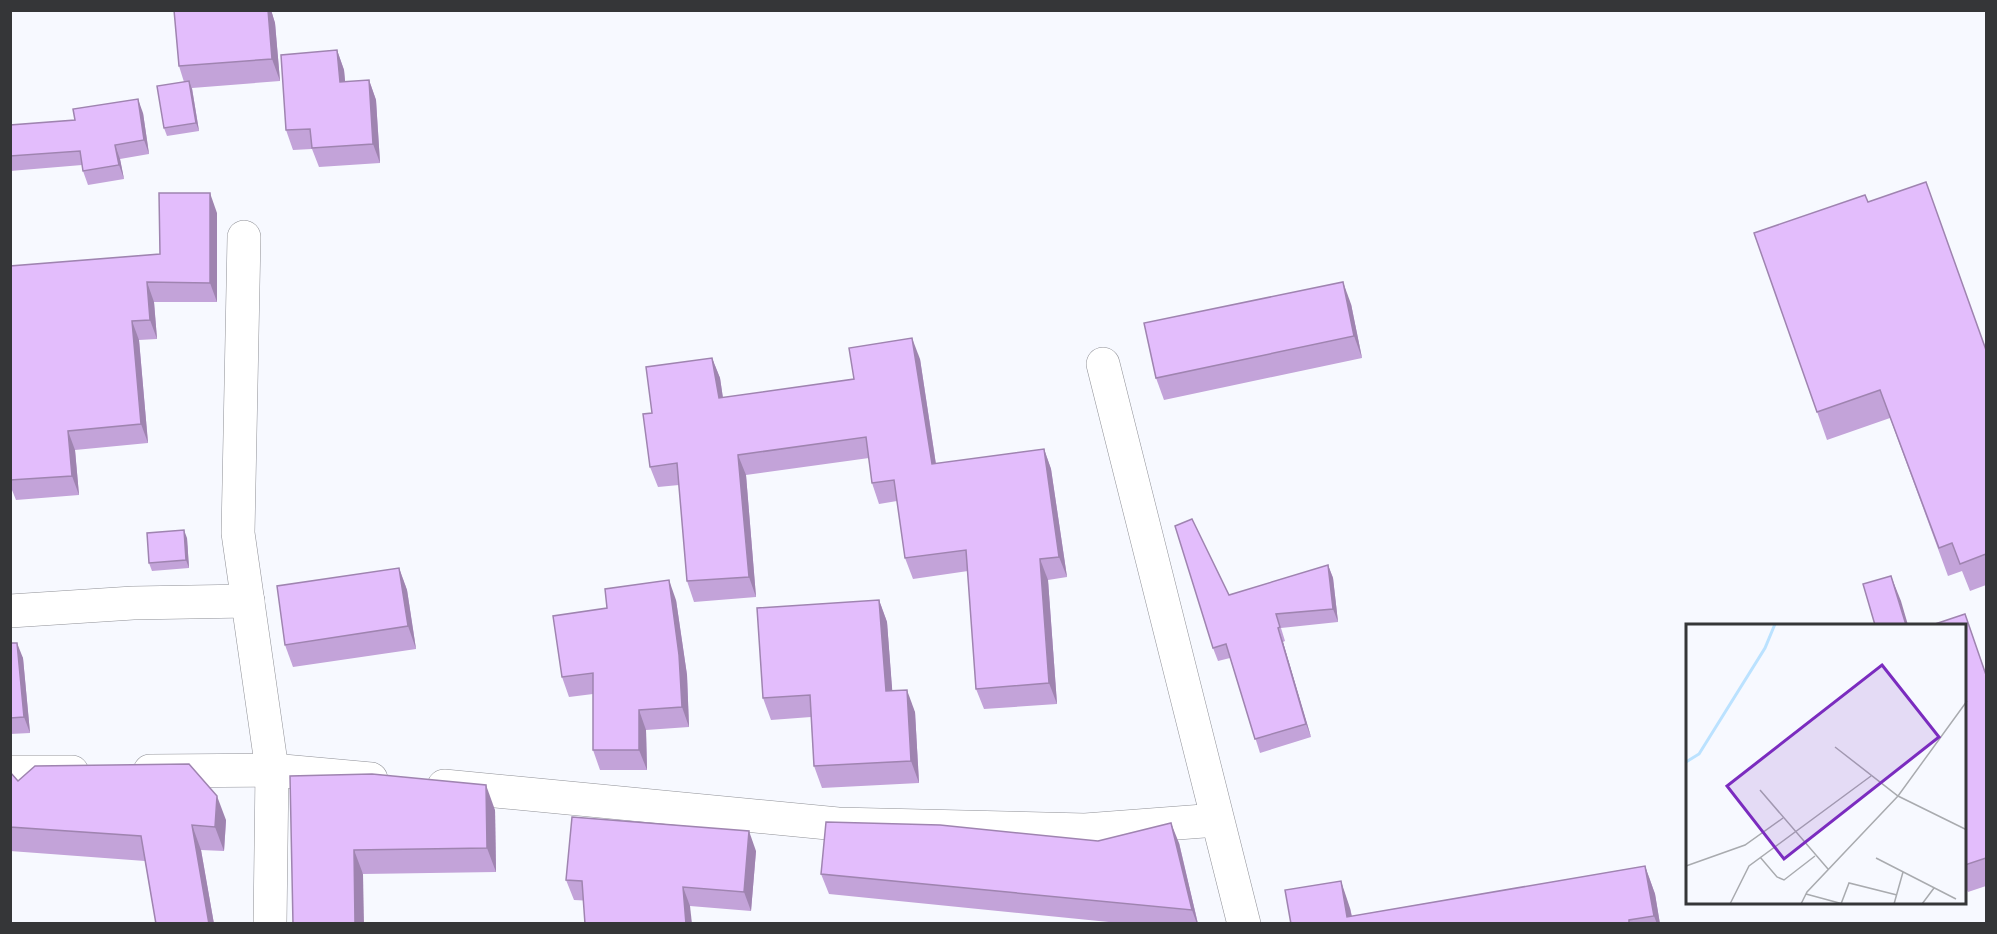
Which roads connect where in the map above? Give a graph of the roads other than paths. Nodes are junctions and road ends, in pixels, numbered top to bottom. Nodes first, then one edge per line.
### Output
1 (244, 237) dead end
2 (1103, 364) dead end
3 (248, 601) junction
4 (10, 611) edge
5 (272, 770) junction
6 (10, 772) edge
7 (1217, 820) junction
8 (270, 924) edge
9 (1244, 924) edge

1 - 3 street
2 - 7 street
3 - 4 street
3 - 5 street
5 - 6 street
5 - 7 street
5 - 8 street
7 - 9 street

